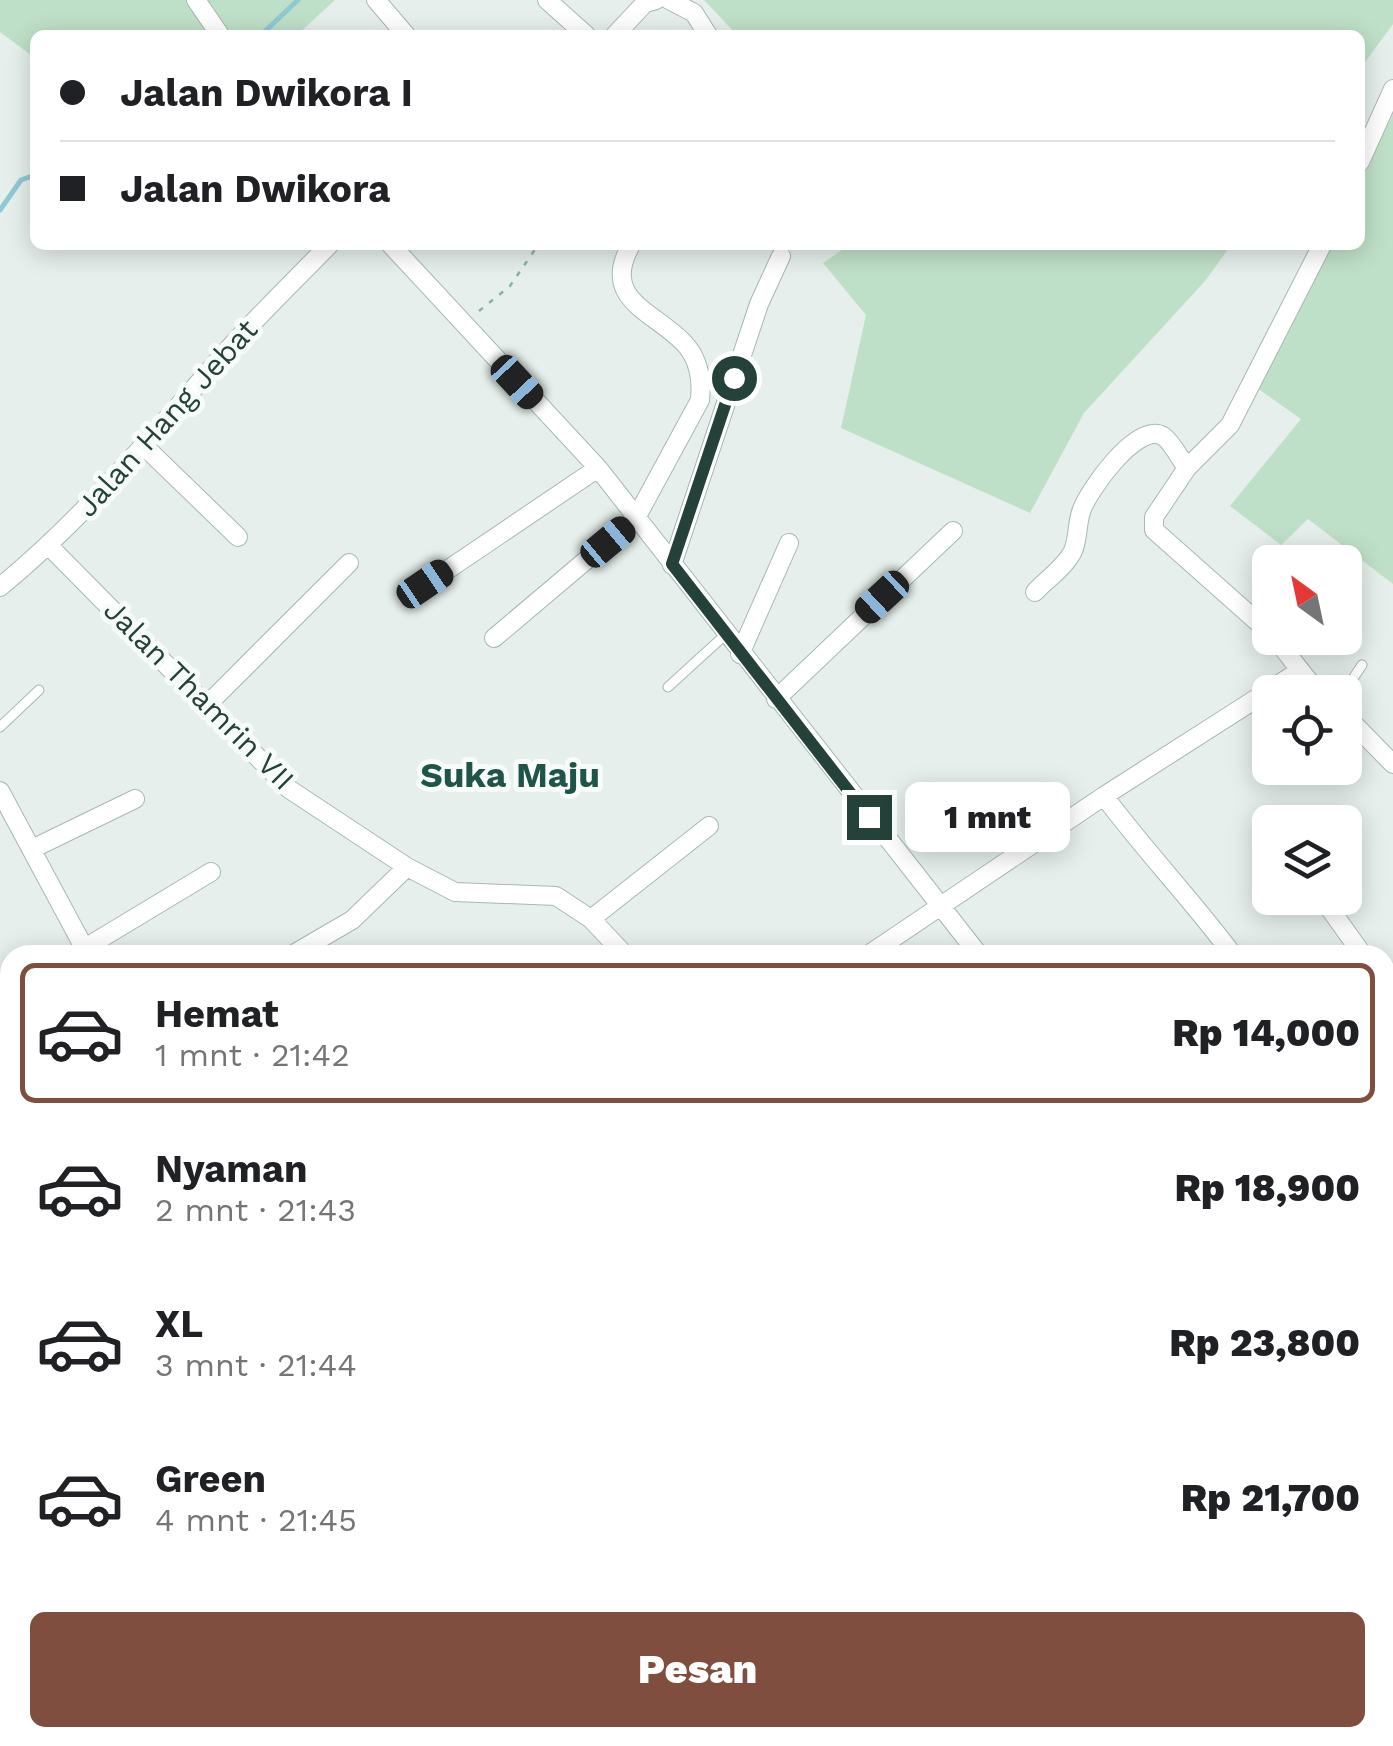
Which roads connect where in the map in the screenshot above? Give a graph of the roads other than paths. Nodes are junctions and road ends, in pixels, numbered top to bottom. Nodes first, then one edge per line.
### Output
1 (196, 0) edge
2 (376, 0) edge
3 (548, 0) edge
4 (656, 0) edge
5 (670, 0) edge
6 (217, 30) edge
7 (402, 30) edge
8 (581, 30) edge
9 (620, 30) edge
10 (705, 30) edge
11 (1393, 90) edge
12 (1365, 151) edge
13 (325, 250) edge
14 (396, 250) edge
15 (629, 250) edge
16 (1319, 250) edge
17 (781, 256) dead end
18 (144, 446) junction
19 (598, 468) junction
20 (1187, 468) junction
21 (636, 518) junction
22 (953, 531) dead end
23 (238, 536) dead end
24 (789, 543) dead end
25 (50, 546) junction
26 (349, 563) dead end
27 (672, 564) junction
28 (425, 584) dead end
29 (0, 587) edge
30 (1035, 592) dead end
31 (1252, 617) edge
32 (725, 635) junction
33 (494, 638) dead end
34 (740, 654) junction
35 (1288, 655) edge
36 (1362, 665) dead end
37 (1305, 675) edge
38 (1355, 675) edge
39 (668, 687) dead end
40 (39, 690) dead end
41 (776, 698) junction
42 (1252, 701) edge
43 (208, 704) junction
44 (0, 727) edge
45 (1362, 732) edge
46 (1393, 764) edge
47 (0, 790) edge
48 (1104, 796) junction
49 (135, 799) dead end
50 (709, 826) dead end
51 (32, 849) junction
52 (407, 867) junction
53 (211, 872) dead end
54 (940, 906) junction
55 (1334, 915) edge
56 (590, 920) junction
57 (82, 945) edge
58 (97, 945) edge
59 (309, 945) edge
60 (616, 945) edge
61 (883, 945) edge
62 (971, 945) edge
63 (1225, 945) edge
64 (1355, 945) edge

1 - 6 street
2 - 7 street
3 - 8 street
4 - 9 street
5 - 10 street
11 - 12 street
13 - 18 street, Jalan Hang Jebat
14 - 19 street
15 - 21 street
16 - 20 street
17 - 27 street
18 - 23 street
18 - 25 street, Jalan Hang Jebat
19 - 21 street
19 - 28 street
20 - 30 street
20 - 31 street
21 - 27 street
21 - 33 street
22 - 41 street
24 - 34 street
25 - 29 street, Jalan Hang Jebat
25 - 43 street, Jalan Thamrin VII
26 - 43 street
27 - 32 street
32 - 34 street
32 - 39 lane
34 - 41 street
35 - 37 street
36 - 38 lane
40 - 44 lane
41 - 54 street
42 - 48 street
43 - 52 street, Jalan Thamrin VII
45 - 46 street
47 - 51 street
48 - 54 street
48 - 63 street
49 - 51 street
50 - 56 street
51 - 57 street
52 - 56 street, Jalan Thamrin VII
52 - 59 street
53 - 58 street
54 - 61 street
54 - 62 street
55 - 64 street
56 - 60 street, Jalan Thamrin VII

